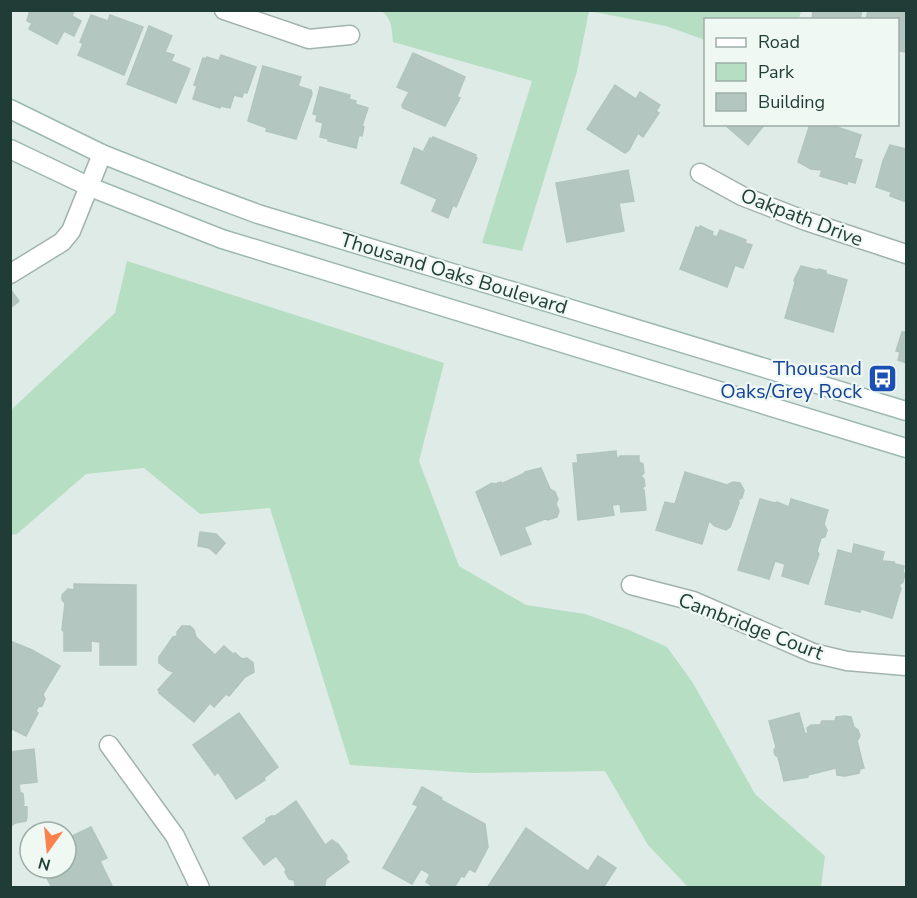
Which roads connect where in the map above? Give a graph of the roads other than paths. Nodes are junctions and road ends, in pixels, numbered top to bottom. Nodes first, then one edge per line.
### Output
1 (224, 10) edge
2 (350, 35) dead end
3 (10, 109) edge
4 (10, 149) edge
5 (102, 154) junction
6 (700, 173) dead end
7 (90, 187) junction
8 (906, 254) edge
9 (10, 274) edge
10 (906, 411) edge
11 (906, 448) edge
12 (631, 585) dead end
13 (906, 666) edge
14 (109, 745) dead end
15 (200, 888) edge

1 - 2 main road
3 - 5 main road, Thousand Oaks Boulevard
4 - 7 main road, Thousand Oaks Boulevard
5 - 7 main road
5 - 10 main road, Thousand Oaks Boulevard
6 - 8 main road, Oakpath Drive
7 - 9 main road
7 - 11 main road, Thousand Oaks Boulevard
12 - 13 main road, Cambridge Court
14 - 15 main road

